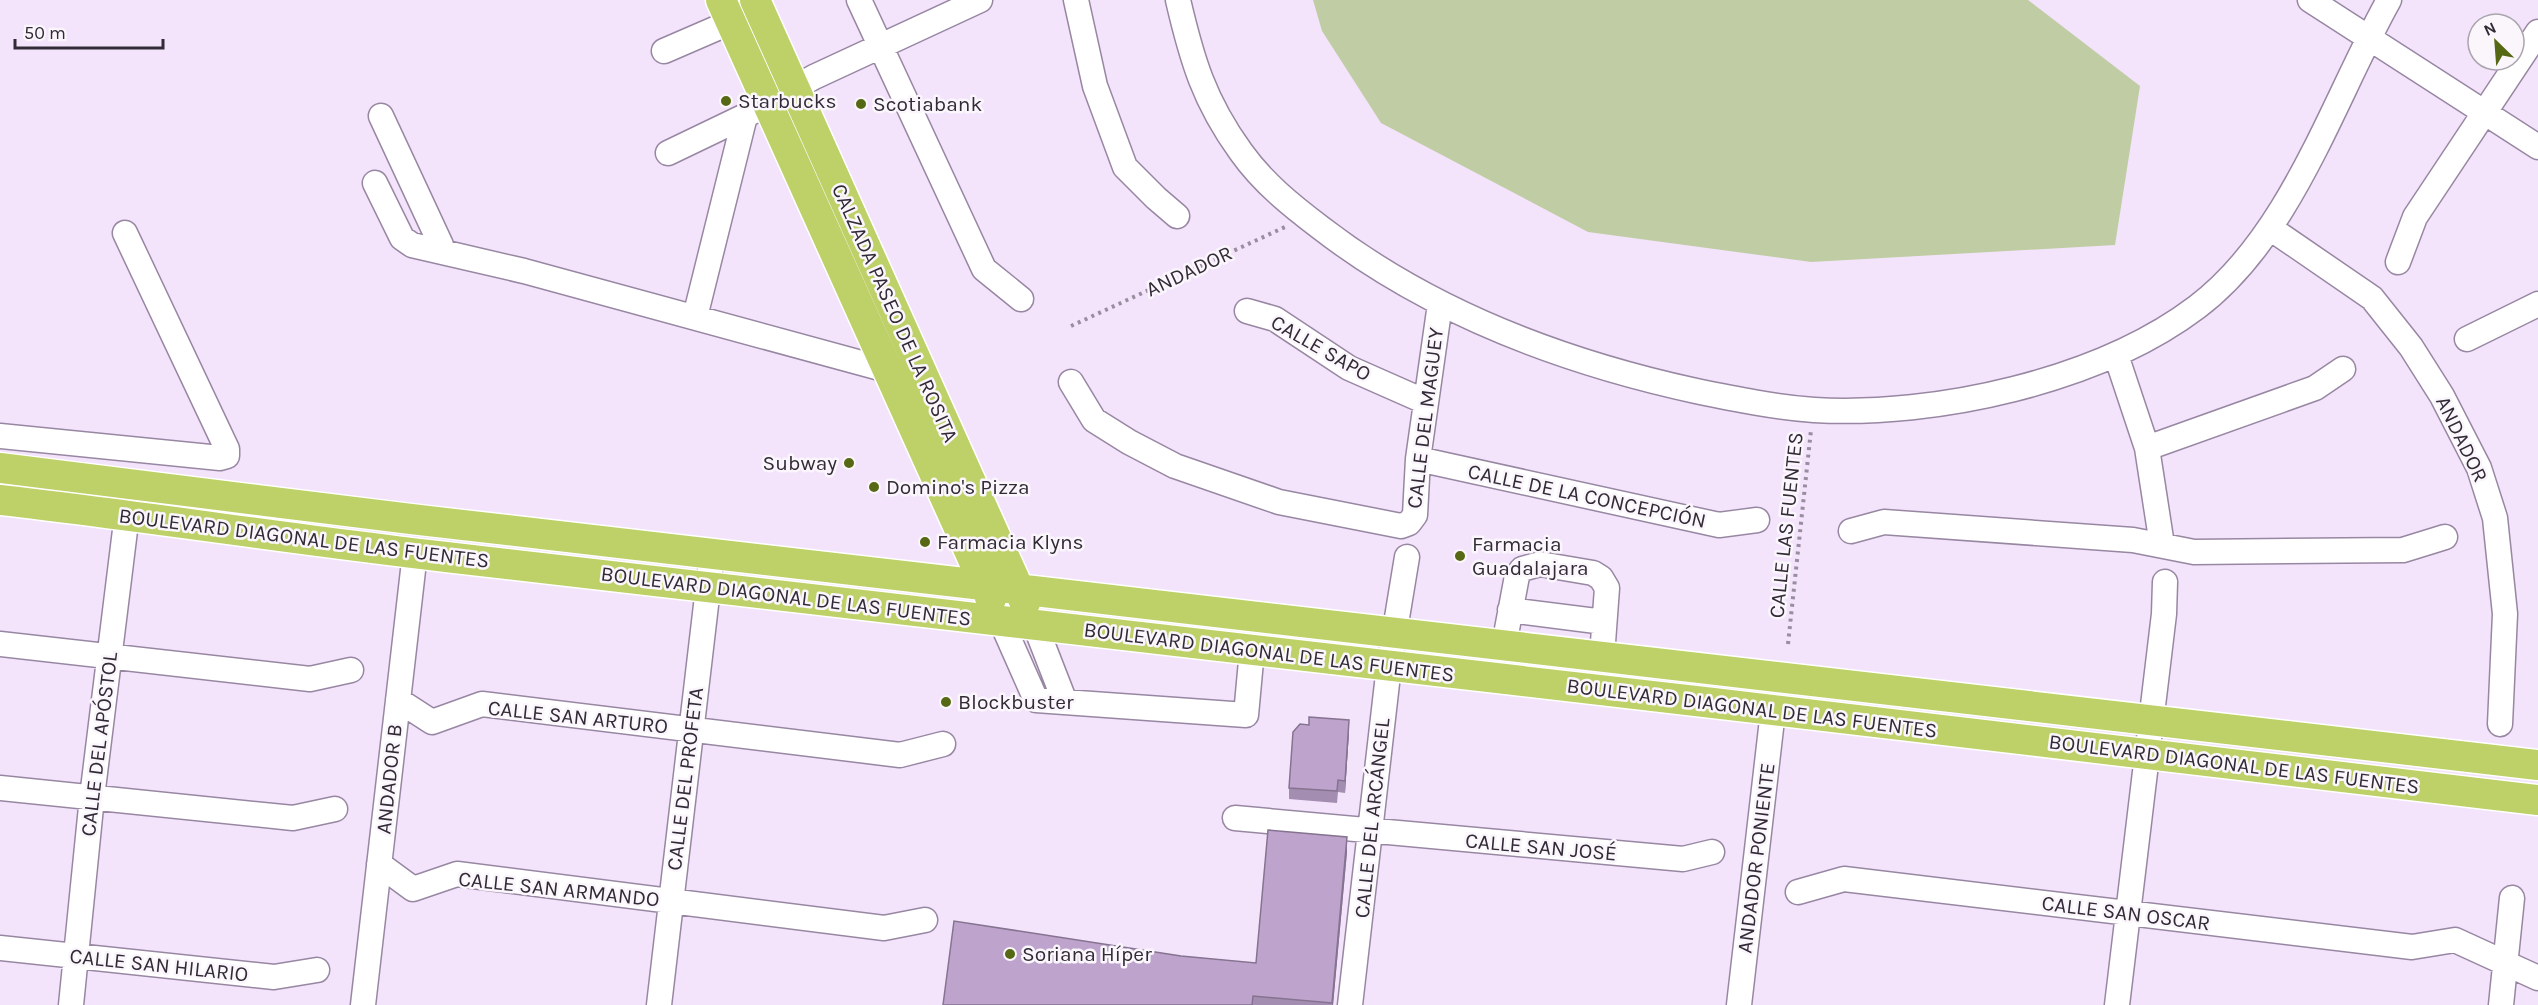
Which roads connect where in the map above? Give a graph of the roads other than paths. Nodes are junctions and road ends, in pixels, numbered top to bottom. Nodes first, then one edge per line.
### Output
1 (754, 0) edge
2 (859, 0) edge
3 (980, 0) edge
4 (1076, 0) edge
5 (1178, 0) edge
6 (2310, 0) edge
7 (2389, 0) edge
8 (726, 11) edge
9 (2538, 32) edge
10 (2368, 38) junction
11 (881, 46) junction
12 (664, 51) dead end
13 (794, 88) junction
14 (757, 110) junction
15 (2486, 113) junction
16 (381, 116) dead end
17 (2538, 147) edge
18 (668, 153) dead end
19 (375, 183) dead end
20 (1177, 216) dead end
21 (2270, 228) junction
22 (125, 233) dead end
23 (441, 245) dead end
24 (2398, 262) dead end
25 (1021, 299) dead end
26 (1440, 304) junction
27 (2538, 304) edge
28 (1247, 311) dead end
29 (695, 317) junction
30 (2467, 339) dead end
31 (2116, 355) junction
32 (2343, 369) dead end
33 (887, 370) junction
34 (1071, 382) dead end
35 (1426, 402) junction
36 (0, 436) edge
37 (2148, 448) junction
38 (1418, 459) junction
39 (0, 468) edge
40 (130, 484) junction
41 (0, 500) edge
42 (126, 514) junction
43 (1757, 520) dead end
44 (1851, 531) dead end
45 (2445, 537) dead end
46 (2162, 545) junction
47 (415, 553) junction
48 (712, 554) junction
49 (1407, 557) dead end
50 (2165, 582) dead end
51 (985, 585) junction
52 (708, 587) junction
53 (1018, 589) junction
54 (1510, 610) junction
55 (1001, 621) junction
56 (1604, 622) junction
57 (1035, 625) junction
58 (1394, 632) junction
59 (0, 644) edge
60 (1504, 645) junction
61 (1252, 650) junction
62 (110, 656) junction
63 (1602, 656) junction
64 (1389, 666) junction
65 (351, 670) dead end
66 (398, 700) junction
67 (1065, 702) junction
68 (1773, 711) junction
69 (2152, 720) junction
70 (2500, 724) dead end
71 (691, 730) junction
72 (943, 744) dead end
73 (2148, 753) junction
74 (2538, 765) edge
75 (0, 788) edge
76 (92, 797) junction
77 (2538, 800) edge
78 (335, 809) dead end
79 (1235, 818) dead end
80 (1370, 832) junction
81 (1712, 852) dead end
82 (379, 864) junction
83 (1798, 892) dead end
84 (2512, 898) dead end
85 (671, 902) junction
86 (2128, 913) junction
87 (925, 920) dead end
88 (0, 948) edge
89 (77, 955) junction
90 (2506, 963) junction
91 (316, 970) dead end
92 (2538, 978) edge
93 (70, 1005) edge
94 (363, 1005) edge
95 (659, 1005) edge
96 (1350, 1005) edge
97 (1739, 1005) edge
98 (2117, 1005) edge
99 (2501, 1005) edge

1 - 13 main road, CALZADA PASEO DE LA ROSITA
2 - 11 street
3 - 11 street
4 - 20 street
5 - 26 street
6 - 10 street
7 - 10 street
8 - 12 street
8 - 14 main road, CALZADA PASEO DE LA ROSITA
9 - 15 street
10 - 15 street
10 - 21 street
11 - 13 street
11 - 25 street
13 - 14 street
13 - 53 main road, CALZADA PASEO DE LA ROSITA
14 - 18 street
14 - 29 street
14 - 33 main road, CALZADA PASEO DE LA ROSITA
15 - 17 street
15 - 24 street
16 - 23 street
19 - 29 street
21 - 31 street
21 - 70 street, ANDADOR
22 - 36 street
26 - 31 street
26 - 35 street, CALLE DEL MAGUEY
27 - 30 street
28 - 35 street, CALLE SAPO
29 - 33 street
31 - 37 street
32 - 37 street
33 - 51 main road, CALZADA PASEO DE LA ROSITA
34 - 38 street, CALLE DEL MAGUEY
35 - 38 street, CALLE DEL MAGUEY
37 - 46 street
38 - 43 street, CALLE DE LA CONCEPCIÓN
39 - 40 main road, BOULEVARD DIAGONAL DE LAS FUENTES
40 - 42 street, CALLE DEL APÓSTOL
40 - 48 main road, BOULEVARD DIAGONAL DE LAS FUENTES
41 - 42 main road, BOULEVARD DIAGONAL DE LAS FUENTES
42 - 47 main road, BOULEVARD DIAGONAL DE LAS FUENTES
42 - 62 street, CALLE DEL APÓSTOL
44 - 46 street
45 - 46 street
47 - 52 main road, BOULEVARD DIAGONAL DE LAS FUENTES
47 - 66 street, ANDADOR B
48 - 51 main road, BOULEVARD DIAGONAL DE LAS FUENTES
48 - 52 street, CALLE DEL PROFETA
49 - 58 street, CALLE DEL ARCÁNGEL
50 - 69 street
51 - 53 main road, BOULEVARD DIAGONAL DE LAS FUENTES
51 - 55 main road, CALZADA PASEO DE LA ROSITA
52 - 55 main road, BOULEVARD DIAGONAL DE LAS FUENTES
52 - 71 street, CALLE DEL PROFETA
53 - 57 main road, CALZADA PASEO DE LA ROSITA
53 - 58 main road, BOULEVARD DIAGONAL DE LAS FUENTES
54 - 56 street
54 - 56 street
54 - 60 street
55 - 57 main road, BOULEVARD DIAGONAL DE LAS FUENTES
55 - 67 street
56 - 63 street
57 - 61 main road, BOULEVARD DIAGONAL DE LAS FUENTES
57 - 67 street
58 - 60 main road, BOULEVARD DIAGONAL DE LAS FUENTES
58 - 64 street, CALLE DEL ARCÁNGEL
59 - 62 street
60 - 63 main road, BOULEVARD DIAGONAL DE LAS FUENTES
61 - 64 main road, BOULEVARD DIAGONAL DE LAS FUENTES
61 - 67 street
62 - 65 street
62 - 76 street, CALLE DEL APÓSTOL
63 - 69 main road, BOULEVARD DIAGONAL DE LAS FUENTES
64 - 68 main road, BOULEVARD DIAGONAL DE LAS FUENTES
64 - 80 street, CALLE DEL ARCÁNGEL
66 - 71 street, CALLE SAN ARTURO
66 - 82 street, ANDADOR B
68 - 73 main road, BOULEVARD DIAGONAL DE LAS FUENTES
68 - 97 street, ANDADOR PONIENTE
69 - 73 street
69 - 74 main road, BOULEVARD DIAGONAL DE LAS FUENTES
71 - 72 street, CALLE SAN ARTURO
71 - 85 street, CALLE DEL PROFETA
73 - 77 main road, BOULEVARD DIAGONAL DE LAS FUENTES
73 - 86 street
75 - 76 street
76 - 78 street
76 - 89 street, CALLE DEL APÓSTOL
79 - 80 street, CALLE SAN JOSÉ
80 - 81 street, CALLE SAN JOSÉ
80 - 96 street, CALLE DEL ARCÁNGEL
82 - 85 street, CALLE SAN ARMANDO
82 - 94 street, ANDADOR B
83 - 86 street, CALLE SAN OSCAR
84 - 90 street
85 - 87 street, CALLE SAN ARMANDO
85 - 95 street, CALLE DEL PROFETA
86 - 90 street, CALLE SAN OSCAR
86 - 98 street
88 - 89 street, CALLE SAN HILARIO
89 - 91 street, CALLE SAN HILARIO
89 - 93 street, CALLE DEL APÓSTOL
90 - 92 street
90 - 99 street

